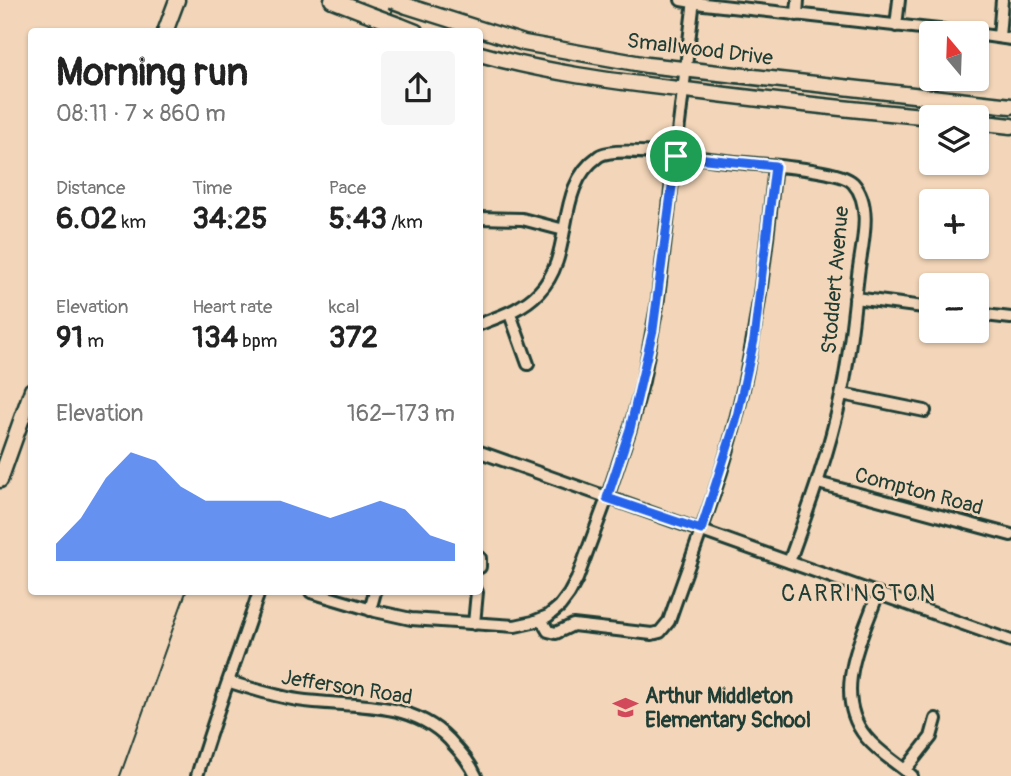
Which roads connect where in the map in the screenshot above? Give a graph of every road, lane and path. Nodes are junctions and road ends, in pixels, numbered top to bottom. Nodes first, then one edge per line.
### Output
1 (177, 0) edge
2 (332, 0) edge
3 (391, 0) edge
4 (681, 0) edge
5 (798, 0) edge
6 (899, 0) edge
7 (1002, 0) edge
8 (694, 1) edge
9 (797, 15) junction
10 (896, 26) junction
11 (166, 28) edge
12 (406, 28) edge
13 (477, 28) edge
14 (919, 28) edge
15 (483, 30) edge
16 (989, 36) edge
17 (999, 37) junction
18 (1011, 39) edge
19 (483, 55) edge
20 (686, 71) junction
21 (684, 90) junction
22 (1011, 106) edge
23 (919, 116) edge
24 (989, 123) edge
25 (1011, 126) edge
26 (676, 156) junction
27 (775, 166) junction
28 (483, 218) edge
29 (564, 230) junction
30 (855, 298) junction
31 (919, 306) edge
32 (510, 314) junction
33 (989, 315) edge
34 (1011, 318) edge
35 (483, 323) edge
36 (528, 364) dead end
37 (842, 394) junction
38 (28, 401) edge
39 (925, 411) dead end
40 (483, 453) edge
41 (0, 480) edge
42 (818, 483) junction
43 (607, 498) junction
44 (701, 530) junction
45 (1011, 535) edge
46 (789, 562) junction
47 (878, 593) junction
48 (258, 595) edge
49 (321, 595) edge
50 (373, 595) edge
51 (477, 595) edge
52 (370, 610) junction
53 (541, 619) junction
54 (474, 624) junction
55 (1011, 642) edge
56 (230, 682) junction
57 (936, 719) dead end
58 (908, 773) edge
59 (197, 776) edge
60 (475, 776) edge

1 - 11 main road
2 - 12 main road, bridge
3 - 13 main road, Smallwood Drive, bridge
4 - 8 street
5 - 9 street
6 - 10 street
7 - 17 street
8 - 9 street
8 - 20 street
9 - 10 street
10 - 14 street
15 - 20 main road, Smallwood Drive, bridge
16 - 17 street
17 - 18 street
19 - 21 main road, Smallwood Drive
20 - 21 street
20 - 22 main road, Smallwood Drive
21 - 23 main road, Smallwood Drive
21 - 26 street
24 - 25 main road
26 - 27 street, Stoddert Avenue
26 - 29 street, Stoddert Avenue
26 - 43 street
27 - 30 street, Stoddert Avenue
27 - 44 street
28 - 29 street
29 - 32 street, Stoddert Avenue
30 - 31 street
30 - 37 street, Stoddert Avenue
32 - 35 street, Stoddert Avenue
32 - 36 street
33 - 34 street
37 - 39 street
37 - 42 street, Stoddert Avenue
38 - 41 main road
40 - 43 street
42 - 45 street, Compton Road
42 - 46 street, Stoddert Avenue
43 - 44 street
43 - 53 street
44 - 46 street
44 - 53 street
46 - 47 street
47 - 55 street
47 - 58 street
48 - 56 street
49 - 52 street
50 - 52 street
51 - 54 street
52 - 54 street
53 - 54 street
56 - 59 street
56 - 60 street, Jefferson Road
57 - 58 street

